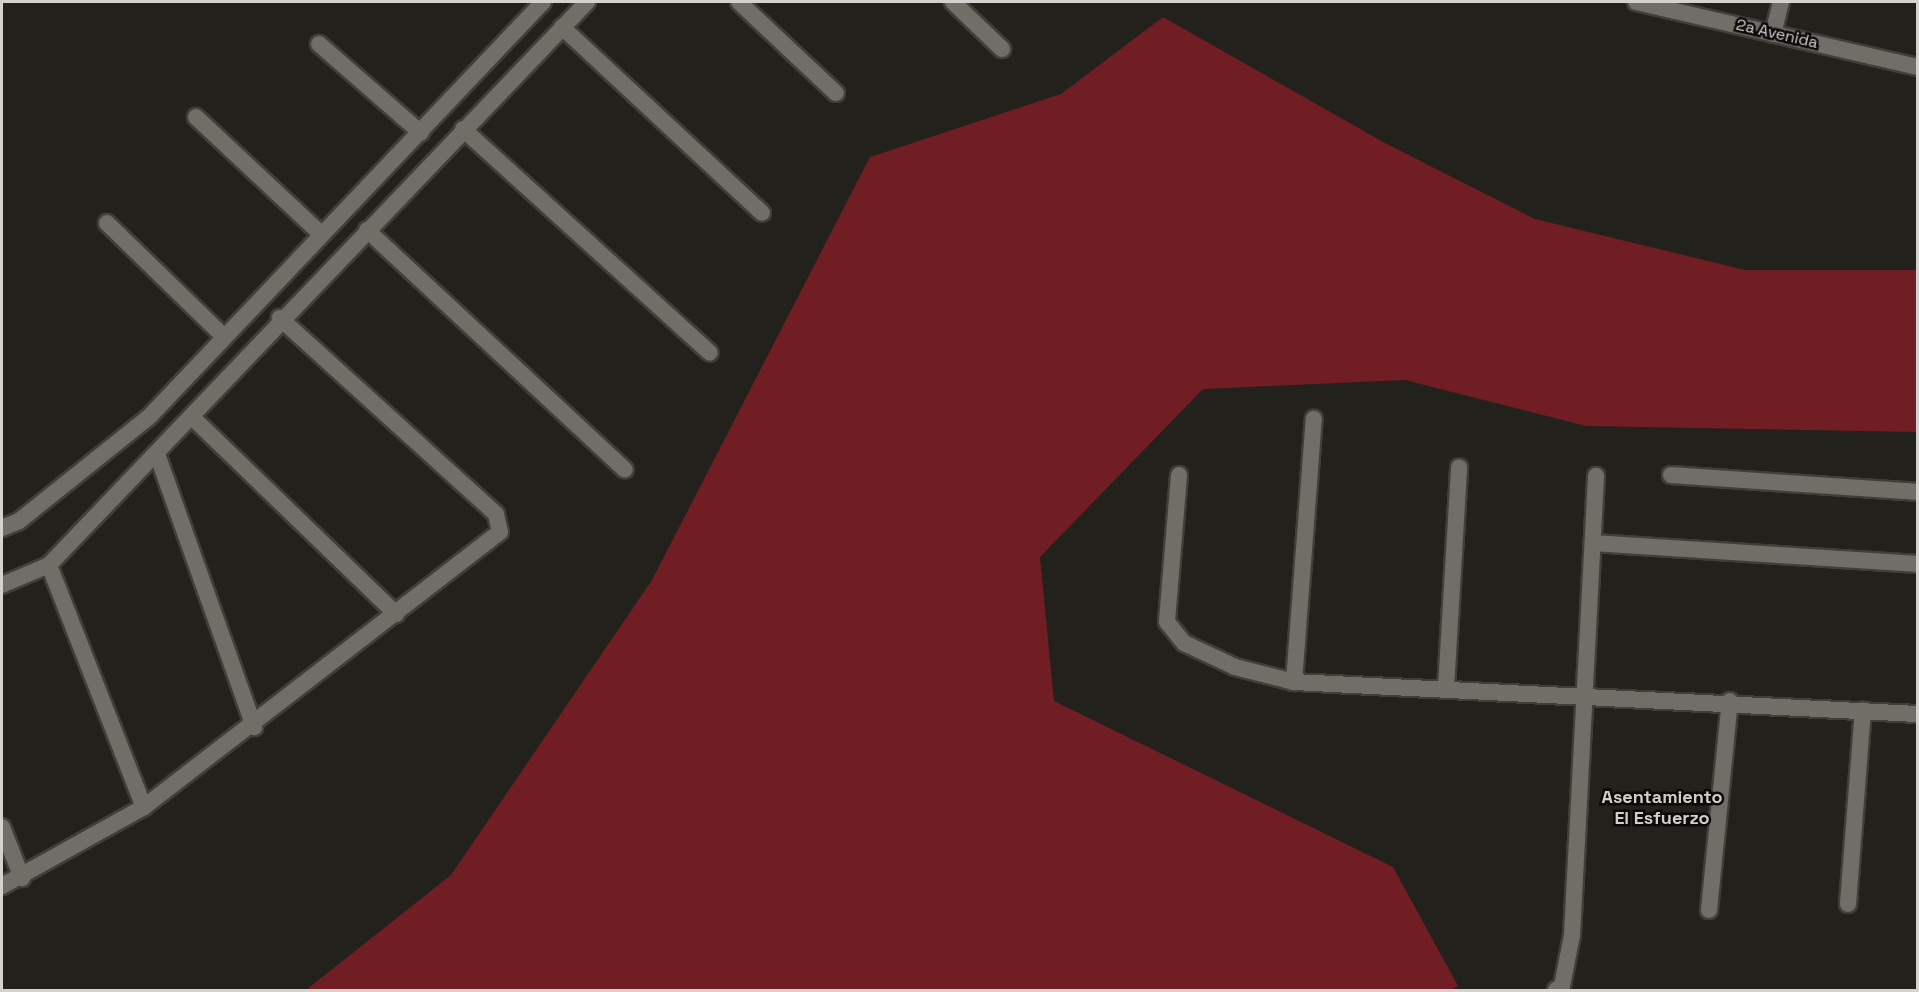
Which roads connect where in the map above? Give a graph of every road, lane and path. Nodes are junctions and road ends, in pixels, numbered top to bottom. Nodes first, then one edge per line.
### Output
1 (543, 2) edge
2 (587, 2) edge
3 (739, 2) edge
4 (953, 2) edge
5 (1636, 2) edge
6 (1781, 2) edge
7 (562, 27) junction
8 (1773, 34) junction
9 (319, 44) dead end
10 (1002, 49) dead end
11 (1917, 67) edge
12 (836, 93) dead end
13 (196, 117) dead end
14 (463, 129) junction
15 (421, 133) junction
16 (762, 213) dead end
17 (107, 223) dead end
18 (367, 230) junction
19 (321, 234) junction
20 (280, 318) junction
21 (224, 336) junction
22 (710, 353) dead end
23 (192, 417) junction
24 (1314, 419) dead end
25 (157, 454) junction
26 (1459, 467) dead end
27 (625, 470) dead end
28 (1179, 475) dead end
29 (1671, 475) dead end
30 (1596, 476) dead end
31 (1917, 492) edge
32 (2, 528) edge
33 (1593, 543) junction
34 (1917, 564) edge
35 (49, 565) junction
36 (2, 585) edge
37 (396, 614) junction
38 (1294, 682) junction
39 (1446, 688) junction
40 (1586, 698) junction
41 (1730, 701) junction
42 (1863, 711) junction
43 (1917, 714) edge
44 (254, 728) junction
45 (144, 807) junction
46 (2, 827) edge
47 (22, 878) junction
48 (2, 886) edge
49 (1848, 904) dead end
50 (1709, 910) dead end
51 (1556, 990) edge

1 - 15 street
2 - 7 street
3 - 12 street
4 - 10 street
5 - 8 street, 2a Avenida
6 - 8 street
7 - 14 street
7 - 16 street
8 - 11 street, 2a Avenida
9 - 15 street
13 - 19 street
14 - 18 street
14 - 22 street
15 - 19 street
17 - 21 street
18 - 20 street
18 - 27 street
19 - 21 street
20 - 23 street
20 - 37 street
21 - 32 street
23 - 25 street
23 - 37 street
24 - 38 street
25 - 35 street
25 - 44 street
26 - 39 street
28 - 38 street
29 - 31 street
30 - 33 street
33 - 34 street
33 - 40 street
35 - 36 street
35 - 45 street
37 - 44 street
38 - 39 street
39 - 40 street
40 - 41 street
40 - 51 street
41 - 42 street
41 - 50 street
42 - 43 street
42 - 49 street
44 - 45 street
45 - 47 street
46 - 47 street
47 - 48 street

